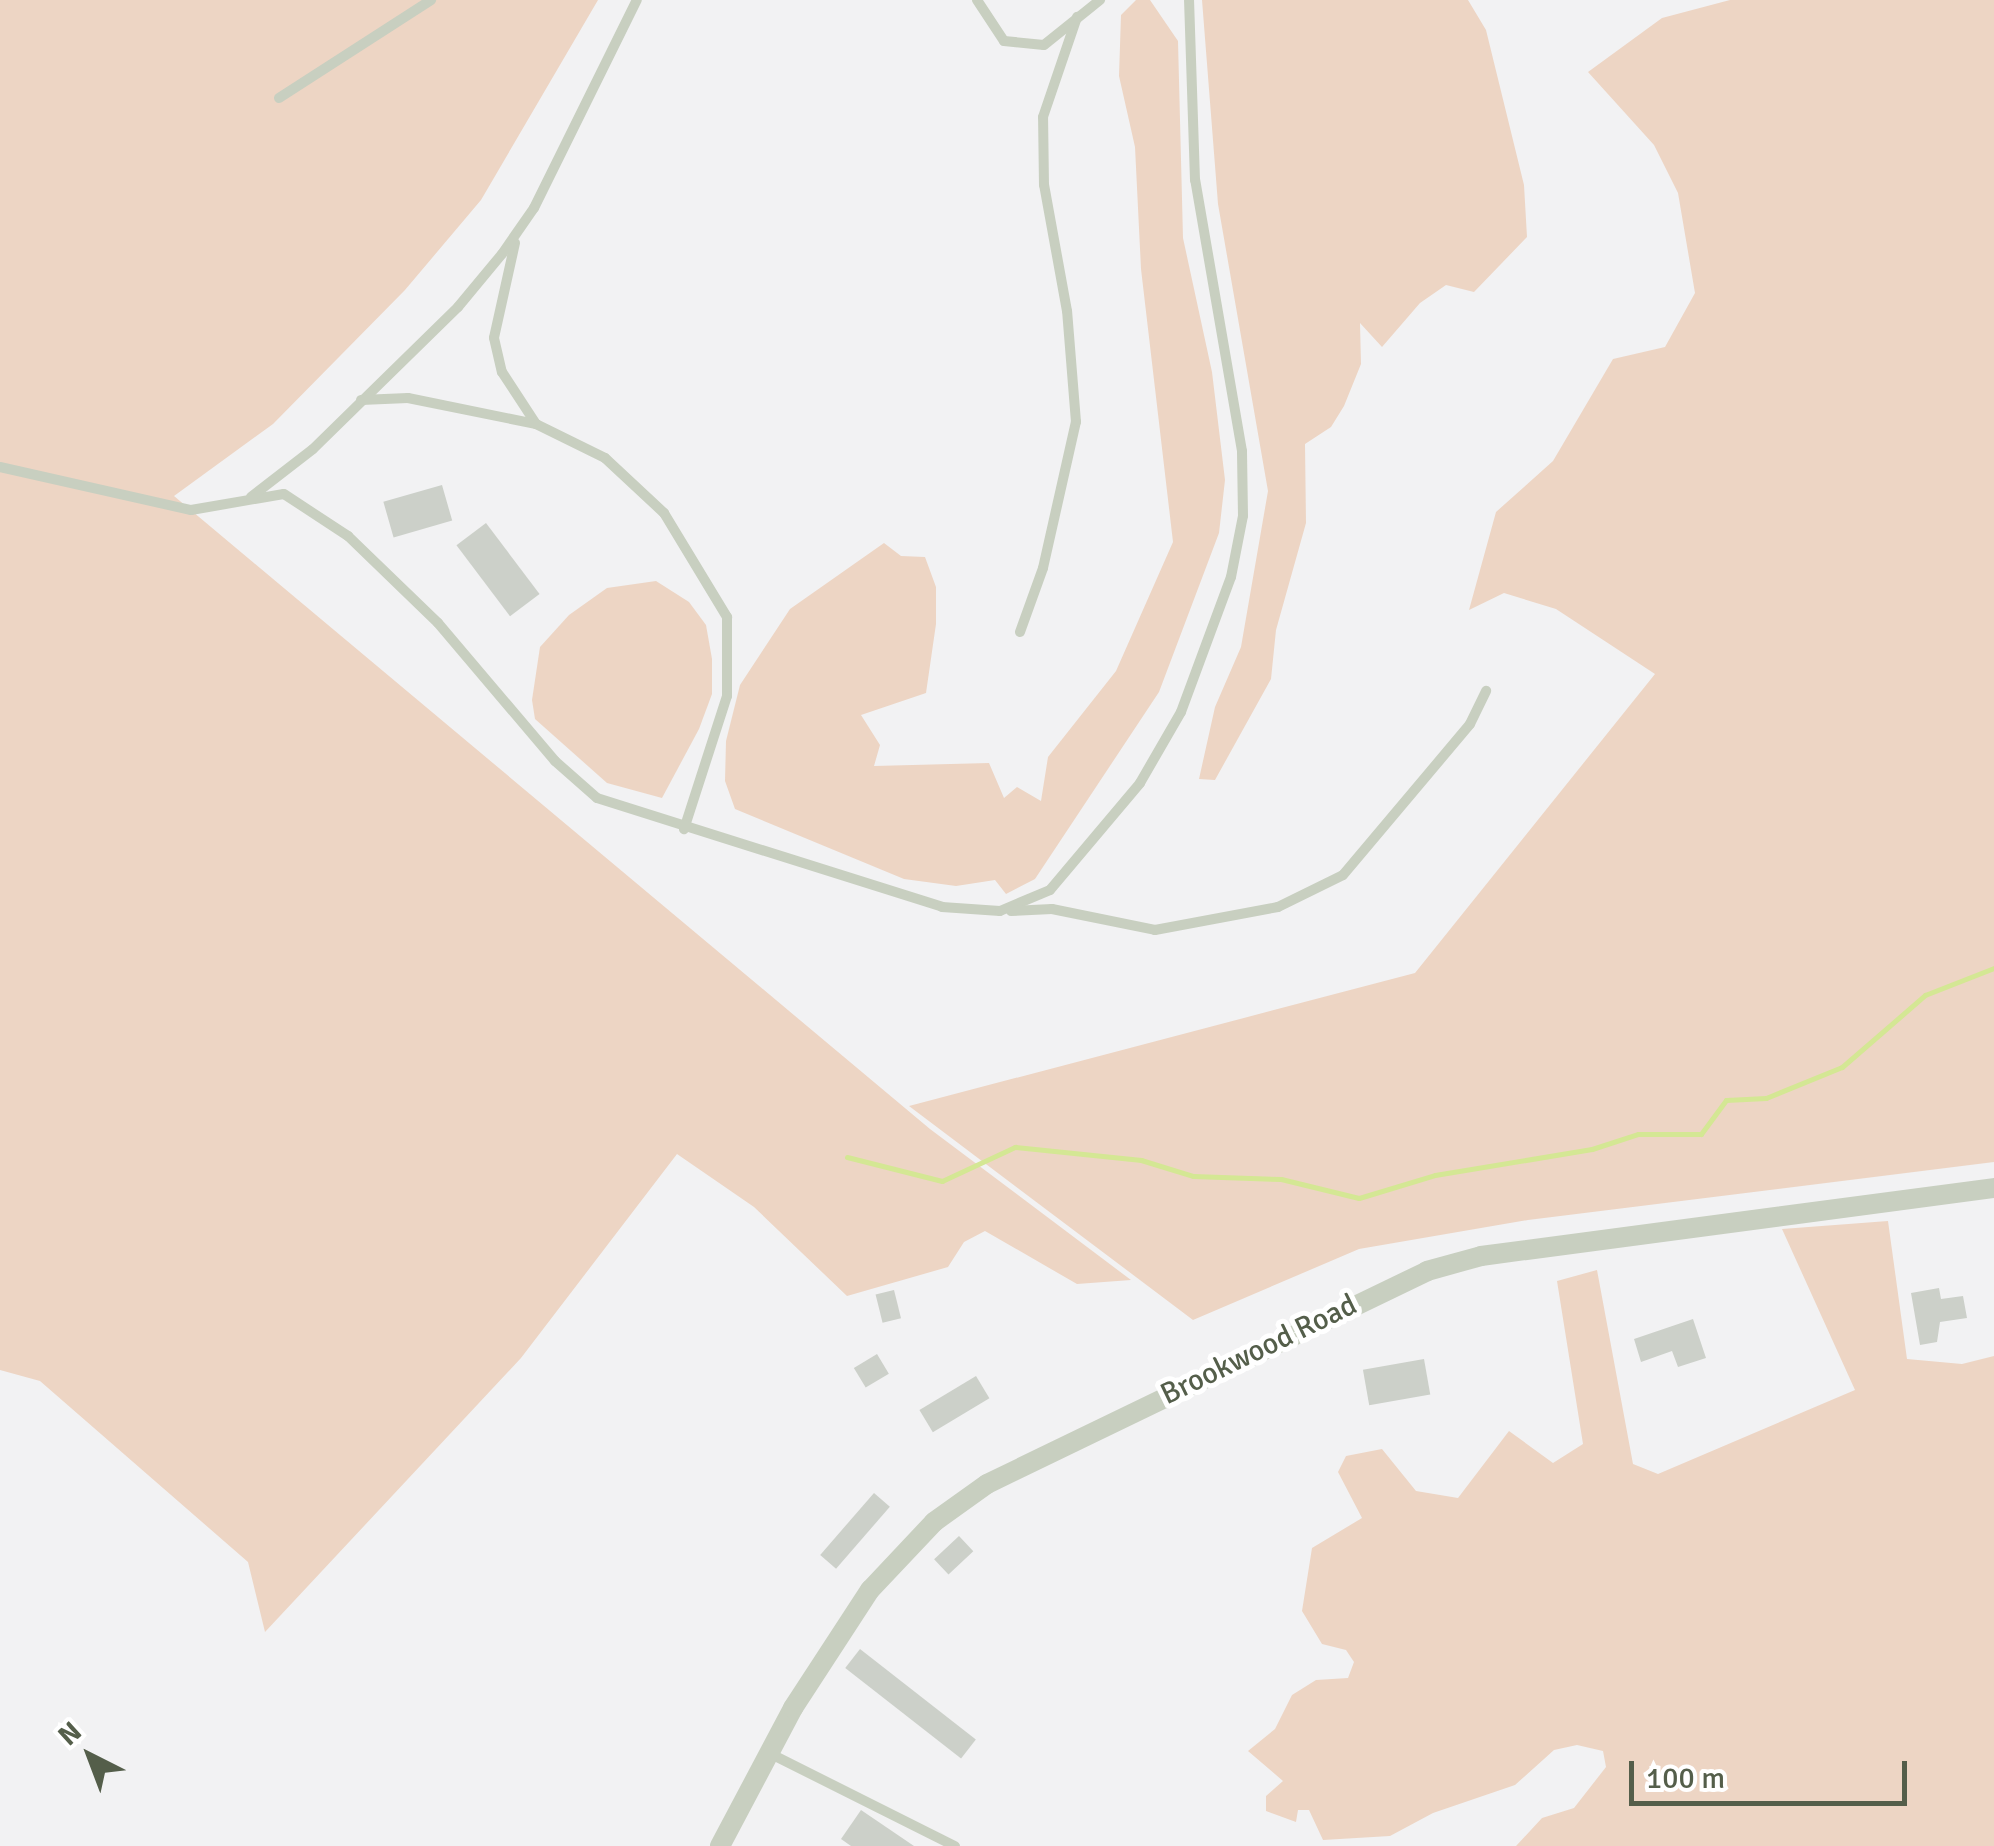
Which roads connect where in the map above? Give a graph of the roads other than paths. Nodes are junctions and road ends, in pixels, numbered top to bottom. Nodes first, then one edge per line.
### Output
1 (431, 0) edge
2 (637, 0) edge
3 (976, 0) edge
4 (1100, 0) edge
5 (1186, 0) edge
6 (1077, 18) junction
7 (279, 98) dead end
8 (518, 232) junction
9 (361, 400) junction
10 (536, 424) junction
11 (0, 467) edge
12 (246, 500) junction
13 (1020, 632) dead end
14 (1486, 691) dead end
15 (684, 828) junction
16 (1000, 911) junction
17 (1994, 1188) edge
18 (769, 1754) junction
19 (720, 1846) edge
20 (955, 1846) edge

1 - 7 lane
2 - 8 lane
3 - 6 lane
4 - 6 lane
5 - 16 lane
6 - 13 lane
8 - 9 lane
8 - 10 lane
9 - 10 lane
9 - 12 lane
10 - 15 lane
11 - 12 lane
12 - 15 lane
14 - 16 lane
15 - 16 lane
17 - 18 street, Brookwood Road
18 - 19 street, Brookwood Road
18 - 20 lane

